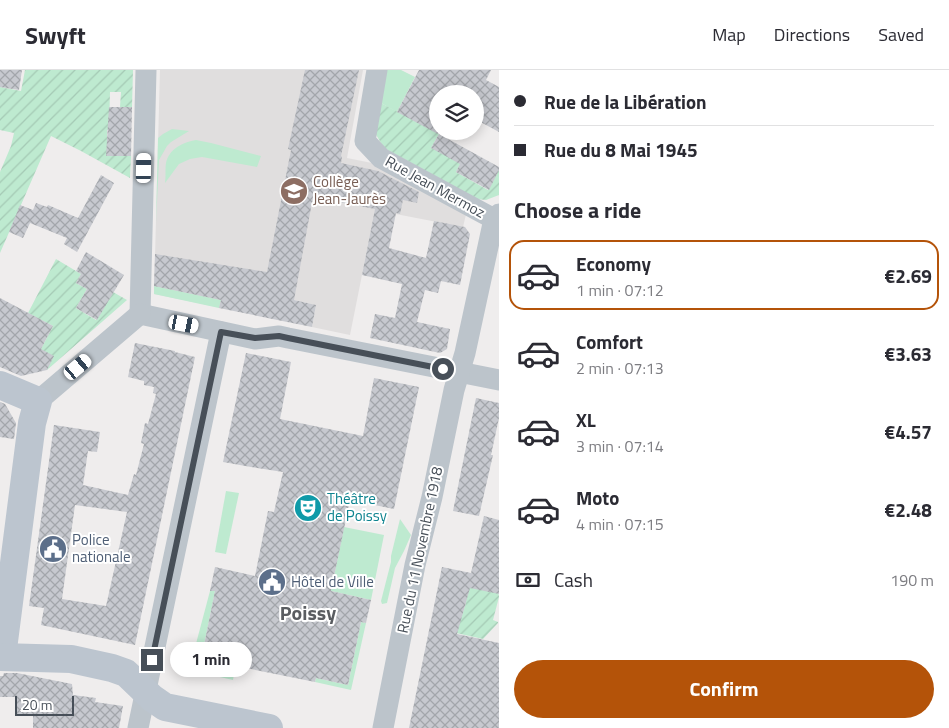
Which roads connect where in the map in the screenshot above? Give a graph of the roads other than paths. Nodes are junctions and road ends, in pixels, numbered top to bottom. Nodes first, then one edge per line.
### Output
1 (146, 70) edge
2 (377, 70) edge
3 (496, 217) edge
4 (140, 314) junction
5 (221, 332) junction
6 (459, 373) junction
7 (499, 380) edge
8 (0, 385) edge
9 (38, 401) junction
10 (2, 647) edge
11 (146, 692) junction
12 (138, 728) edge
13 (269, 728) edge
14 (382, 728) edge

1 - 4 street
2 - 3 street, Rue Jean Mermoz
3 - 6 street, Rue du 11 Novembre 1918
4 - 5 street
4 - 9 street
5 - 6 street
5 - 11 street
6 - 7 street
6 - 14 street, Rue du 11 Novembre 1918
8 - 9 street
9 - 10 street
10 - 11 street
11 - 12 street
11 - 13 street

